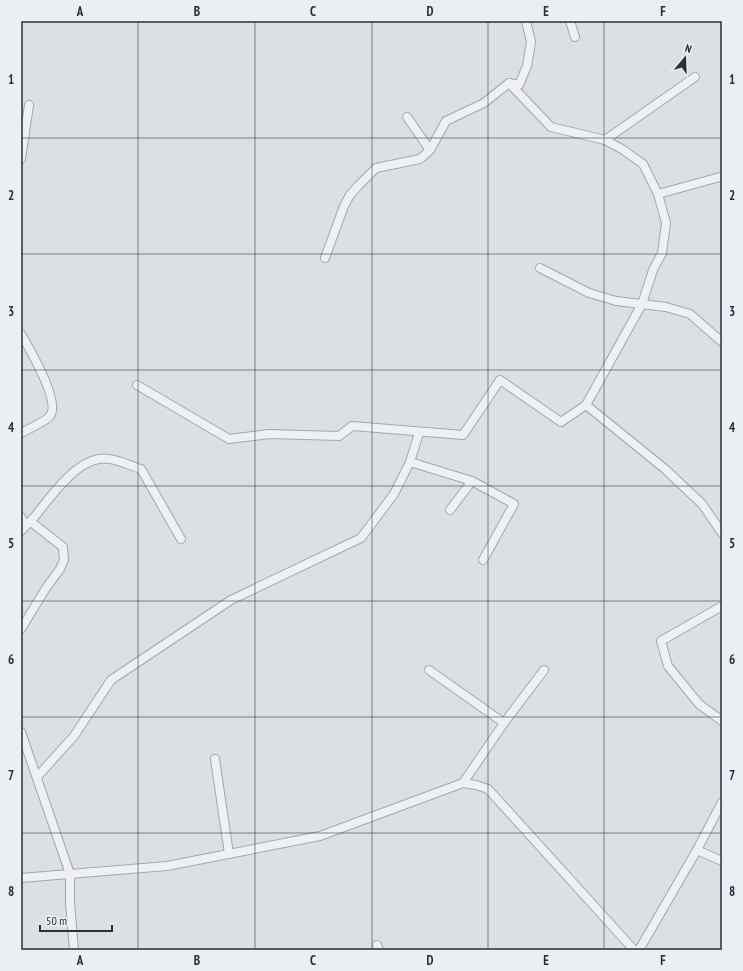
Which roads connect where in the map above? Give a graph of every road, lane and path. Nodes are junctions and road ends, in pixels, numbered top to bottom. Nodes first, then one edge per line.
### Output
1 (526, 21) edge
2 (570, 21) edge
3 (575, 36) dead end
4 (695, 77) dead end
5 (509, 83) junction
6 (29, 105) dead end
7 (408, 116) dead end
8 (605, 140) junction
9 (430, 150) junction
10 (21, 159) edge
11 (720, 177) dead end
12 (658, 194) junction
13 (325, 258) dead end
14 (540, 268) dead end
15 (642, 304) junction
16 (21, 334) edge
17 (722, 342) edge
18 (138, 385) dead end
19 (586, 404) junction
20 (419, 433) junction
21 (21, 434) edge
22 (410, 462) junction
23 (472, 481) junction
24 (450, 510) dead end
25 (21, 517) edge
26 (26, 526) edge
27 (722, 533) edge
28 (181, 539) dead end
29 (483, 560) dead end
30 (722, 606) edge
31 (21, 629) edge
32 (429, 670) dead end
33 (544, 670) dead end
34 (722, 721) edge
35 (504, 723) junction
36 (21, 732) edge
37 (215, 759) dead end
38 (37, 777) junction
39 (463, 783) junction
40 (722, 802) edge
41 (697, 850) junction
42 (229, 854) junction
43 (722, 861) edge
44 (70, 874) junction
45 (21, 878) edge
46 (74, 950) edge
47 (634, 950) edge
48 (639, 950) edge

1 - 5 street
2 - 3 street
4 - 8 street
5 - 8 street
5 - 9 street
6 - 10 street
7 - 9 street
8 - 12 street
9 - 13 street
11 - 12 street
12 - 15 street
14 - 15 street
15 - 17 street
15 - 19 street
16 - 21 street
18 - 20 street
19 - 20 street
19 - 27 street
20 - 22 street
22 - 23 street
22 - 38 street
23 - 24 street
23 - 29 street
25 - 26 street
26 - 28 street
26 - 31 street
30 - 34 street
32 - 35 street
33 - 35 street
35 - 39 street
36 - 38 street
37 - 42 street
38 - 44 street
39 - 42 street
39 - 47 street
40 - 41 street
41 - 43 street
41 - 48 street
42 - 44 street
44 - 45 street
44 - 46 street

